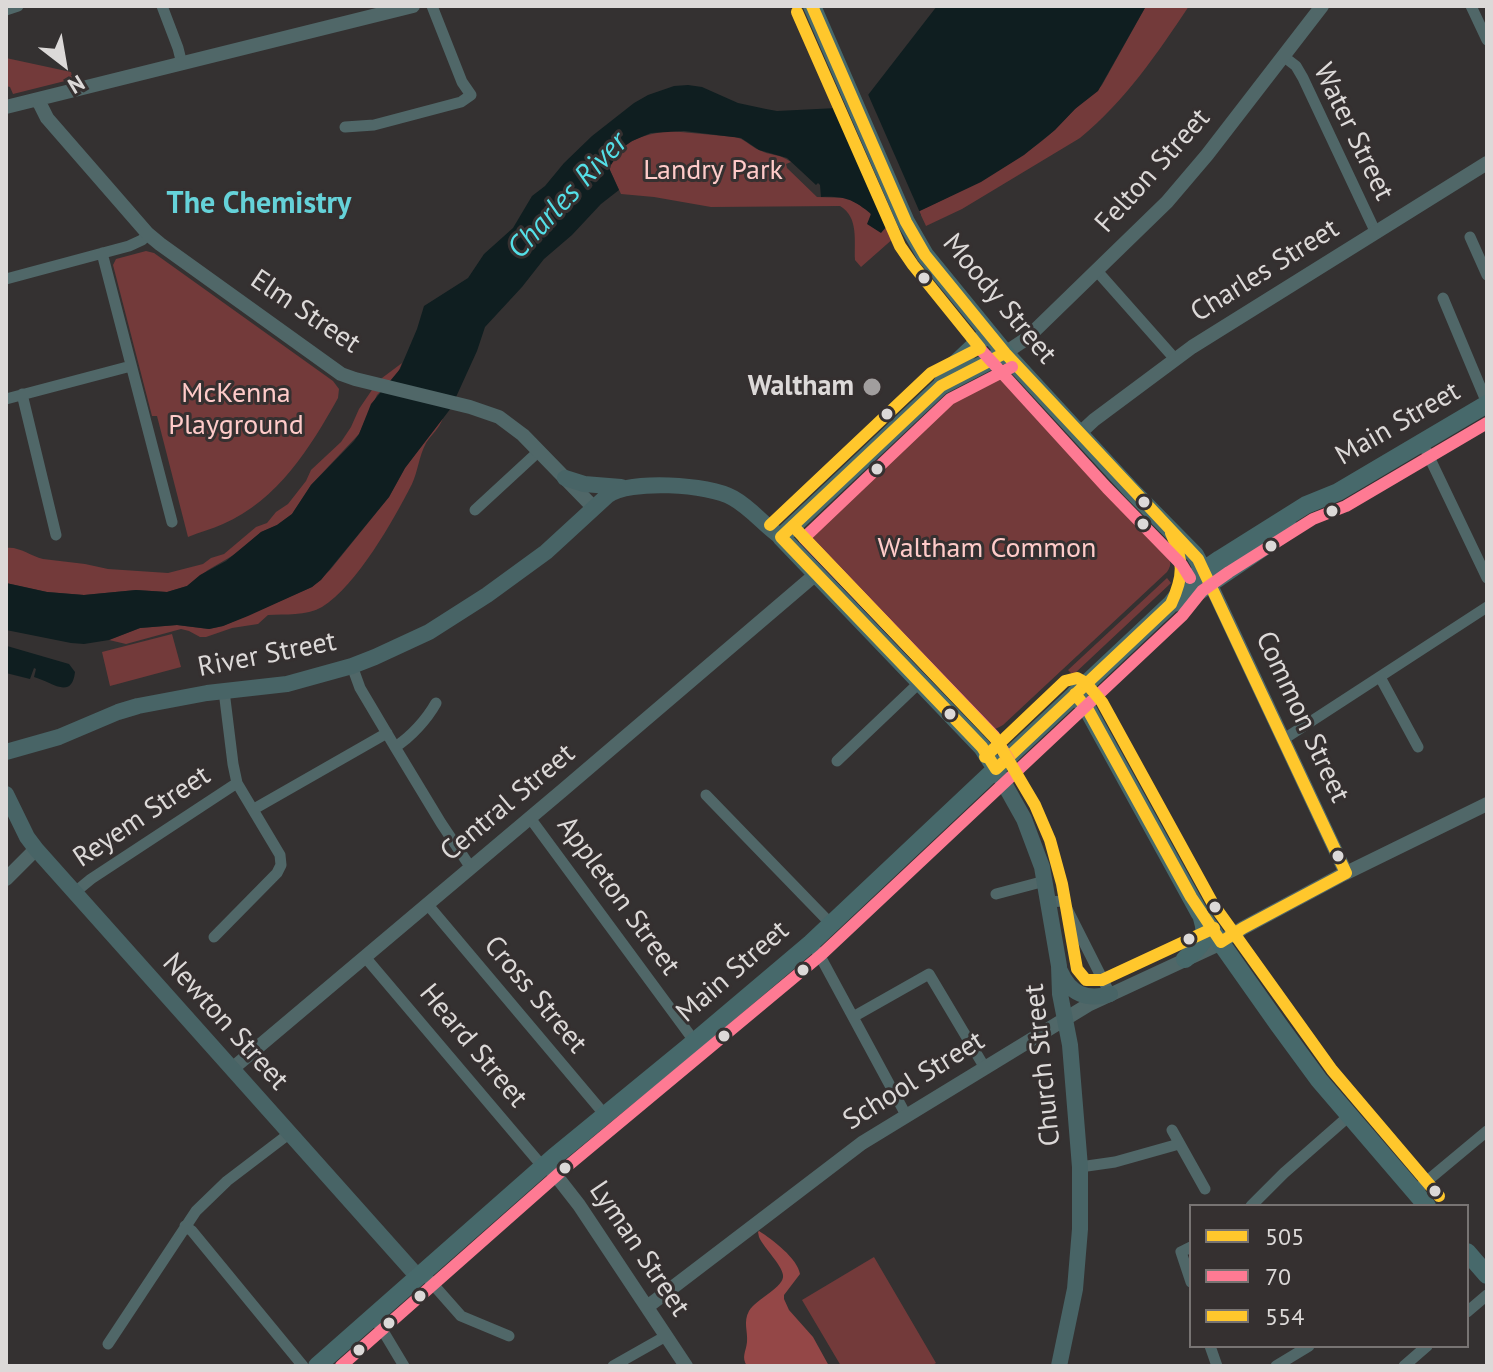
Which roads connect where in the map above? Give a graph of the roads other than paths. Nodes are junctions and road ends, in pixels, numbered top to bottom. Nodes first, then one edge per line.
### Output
1 (18, 6) edge
2 (162, 6) edge
3 (413, 6) edge
4 (432, 6) edge
5 (812, 6) edge
6 (1322, 6) edge
7 (1471, 6) edge
8 (6, 10) edge
9 (356, 13) edge
10 (1487, 40) edge
11 (1283, 56) junction
12 (182, 64) junction
13 (38, 100) junction
14 (6, 107) edge
15 (345, 127) dead end
16 (1487, 163) edge
17 (1376, 233) junction
18 (148, 234) junction
19 (1470, 237) dead end
20 (102, 253) junction
21 (1097, 271) junction
22 (1487, 275) edge
23 (6, 279) edge
24 (1443, 298) dead end
25 (988, 333) junction
26 (1005, 353) junction
27 (1175, 359) junction
28 (131, 366) junction
29 (941, 386) junction
30 (22, 394) junction
31 (6, 399) edge
32 (1487, 403) edge
33 (1079, 434) junction
34 (1422, 442) junction
35 (539, 451) junction
36 (565, 478) junction
37 (627, 488) junction
38 (594, 508) junction
39 (475, 510) dead end
40 (172, 522) dead end
41 (1169, 529) junction
42 (56, 535) dead end
43 (781, 537) junction
44 (816, 574) junction
45 (1207, 577) junction
46 (1487, 578) edge
47 (1171, 604) junction
48 (1487, 607) edge
49 (352, 666) junction
50 (1380, 677) junction
51 (920, 682) junction
52 (224, 691) junction
53 (1075, 694) junction
54 (436, 703) dead end
55 (387, 733) junction
56 (1284, 739) junction
57 (395, 747) junction
58 (1418, 747) dead end
59 (6, 752) edge
60 (837, 761) dead end
61 (996, 769) junction
62 (237, 783) junction
63 (6, 794) edge
64 (706, 795) dead end
65 (1487, 804) edge
66 (254, 809) junction
67 (530, 818) junction
68 (36, 849) junction
69 (471, 868) junction
70 (1346, 873) junction
71 (6, 879) edge
72 (1045, 881) junction
73 (74, 893) junction
74 (996, 894) dead end
75 (1048, 902) junction
76 (428, 905) junction
77 (1199, 912) junction
78 (831, 924) junction
79 (214, 937) dead end
80 (1221, 942) junction
81 (811, 943) junction
82 (365, 957) junction
83 (1185, 959) junction
84 (1059, 966) junction
85 (1110, 994) junction
86 (853, 1017) junction
87 (1065, 1020) junction
88 (695, 1042) junction
89 (227, 1063) junction
90 (985, 1068) junction
91 (605, 1115) junction
92 (906, 1115) junction
93 (1349, 1116) junction
94 (1172, 1130) dead end
95 (1487, 1131) edge
96 (290, 1133) junction
97 (1179, 1144) junction
98 (545, 1165) junction
99 (1080, 1167) junction
100 (1205, 1189) dead end
101 (1421, 1199) edge
102 (1253, 1204) edge
103 (185, 1226) junction
104 (1189, 1248) edge
105 (1469, 1254) edge
106 (420, 1275) junction
107 (1487, 1275) edge
108 (1189, 1276) edge
109 (1487, 1295) edge
110 (647, 1307) junction
111 (1469, 1310) edge
112 (373, 1317) junction
113 (509, 1336) dead end
114 (666, 1336) junction
115 (108, 1344) dead end
116 (1306, 1348) edge
117 (1425, 1348) edge
118 (316, 1365) edge
119 (404, 1366) edge
120 (613, 1366) edge
121 (686, 1366) edge
122 (1059, 1366) edge
123 (1276, 1366) edge
124 (1404, 1366) edge

1 - 8 street
2 - 12 street
3 - 9 street
4 - 15 street
5 - 25 main road, Moody Street
6 - 11 street, Felton Street
7 - 10 street
9 - 12 street
11 - 17 street, Water Street
11 - 21 street, Felton Street
12 - 13 street
13 - 14 street
13 - 18 street, Elm Street
16 - 17 street, Charles Street
17 - 27 street, Charles Street
18 - 20 street
18 - 35 street, Elm Street
19 - 22 street
20 - 23 street
20 - 28 street
21 - 26 street, Felton Street
21 - 27 street
24 - 32 street
25 - 26 main road, Moody Street
25 - 29 main road
26 - 29 main road
26 - 33 main road, Moody Street
27 - 33 street, Charles Street
28 - 30 street
28 - 40 street
29 - 43 main road
30 - 31 street
30 - 42 street
32 - 34 main road, Main Street
33 - 41 main road, Moody Street
34 - 45 main road, Main Street
34 - 46 street
35 - 36 street, Elm Street
35 - 39 street
36 - 37 main road
36 - 38 street, Elm Street
37 - 38 main road
37 - 43 main road
38 - 49 main road, River Street
41 - 45 main road, Moody Street
41 - 47 main road
43 - 44 main road
44 - 51 main road
44 - 67 street, Central Street
45 - 47 main road, Main Street
45 - 56 street, Common Street
47 - 53 main road, Main Street
48 - 50 street
49 - 52 main road, River Street
49 - 55 street
50 - 56 street
50 - 58 street
51 - 60 street
51 - 61 main road
52 - 59 main road, River Street
52 - 62 street
53 - 61 main road, Main Street
53 - 77 main road
54 - 57 street
55 - 57 street
55 - 66 street
56 - 70 street, Common Street
57 - 69 street
61 - 72 main road, Church Street
61 - 78 main road, Main Street
62 - 66 street
62 - 73 street, Reyem Street
63 - 68 main road, Newton Street
64 - 78 street
65 - 70 street, School Street
66 - 79 street
67 - 69 street, Central Street
67 - 88 street, Appleton Street
68 - 71 street
68 - 73 main road, Newton Street
69 - 76 street, Central Street
70 - 80 street, School Street
72 - 74 street
72 - 75 main road, Church Street
73 - 89 main road, Newton Street
75 - 84 main road, Church Street
75 - 85 street
76 - 82 street, Central Street
76 - 91 street, Cross Street
77 - 80 main road
77 - 83 main road
78 - 81 main road, Main Street
80 - 83 street, School Street
80 - 93 main road
81 - 86 street
81 - 88 main road, Main Street
82 - 89 street, Central Street
82 - 98 street, Heard Street
83 - 85 street, School Street
84 - 85 main road
84 - 87 main road, Church Street
85 - 87 street, School Street
86 - 90 street
86 - 92 street
87 - 90 street, School Street
87 - 99 main road, Church Street
88 - 91 main road, Main Street
89 - 96 main road, Newton Street
90 - 92 street, School Street
91 - 98 main road, Main Street
92 - 110 street, School Street
93 - 101 main road
93 - 102 street
94 - 97 street
95 - 101 street
96 - 103 street
96 - 106 main road, Newton Street
97 - 99 street
97 - 100 street
98 - 106 main road, Main Street
98 - 110 street, Lyman Street
99 - 122 main road, Church Street
103 - 115 street
103 - 118 street
104 - 108 street
105 - 107 main road
106 - 112 main road, Main Street
106 - 113 street
109 - 111 street
110 - 114 street, Lyman Street
112 - 118 main road, Main Street
112 - 119 street
114 - 120 street
114 - 121 street, Lyman Street
116 - 123 street
117 - 124 street

